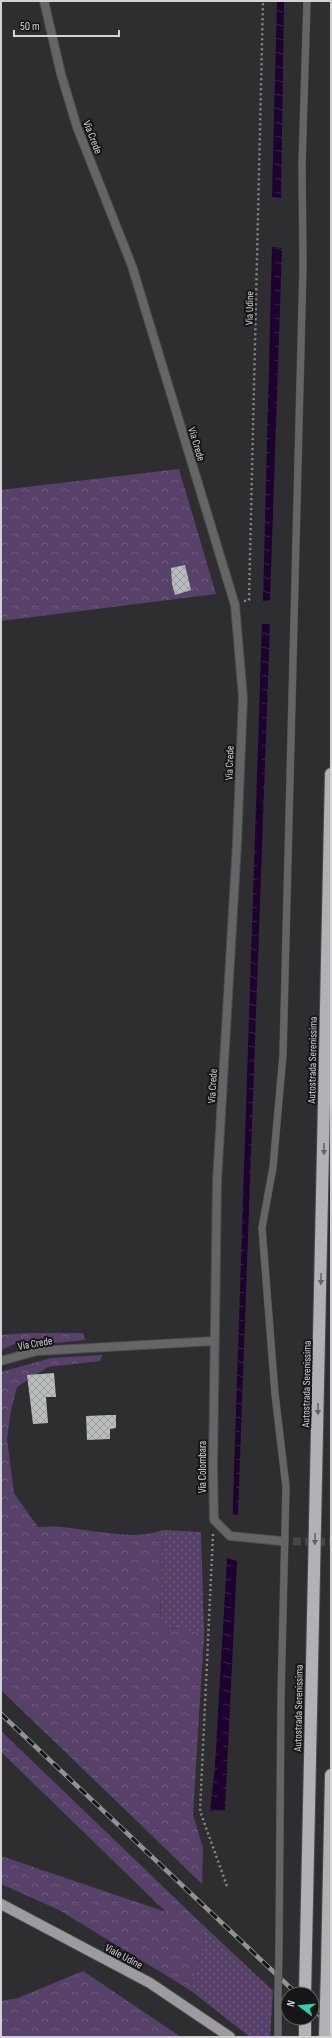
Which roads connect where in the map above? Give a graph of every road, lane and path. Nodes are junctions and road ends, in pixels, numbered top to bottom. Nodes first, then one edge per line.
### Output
1 (44, 1) edge
2 (263, 1) edge
3 (307, 1) edge
4 (235, 605) junction
5 (331, 774) edge
6 (214, 1341) junction
7 (1, 1361) edge
8 (214, 1520) junction
9 (281, 1541) tunnel mouth
10 (331, 1775) edge
11 (228, 1889) dead end
12 (1, 1904) edge
13 (305, 1986) edge
14 (305, 2026) edge
15 (230, 2037) edge
16 (278, 2037) edge
17 (304, 2037) edge
18 (325, 2037) edge

1 - 4 street, Via Crede
2 - 4 path, Via Udine
3 - 16 lane, bridge
4 - 6 street, Via Crede
5 -> 13 highway, Autostrada Serenissima
6 - 7 street, Via Crede
6 - 8 street, Via Colombara
8 - 9 street
8 - 11 path
10 - 18 highway, bridge
12 - 15 main road, Viale Udine
14 - 17 highway

